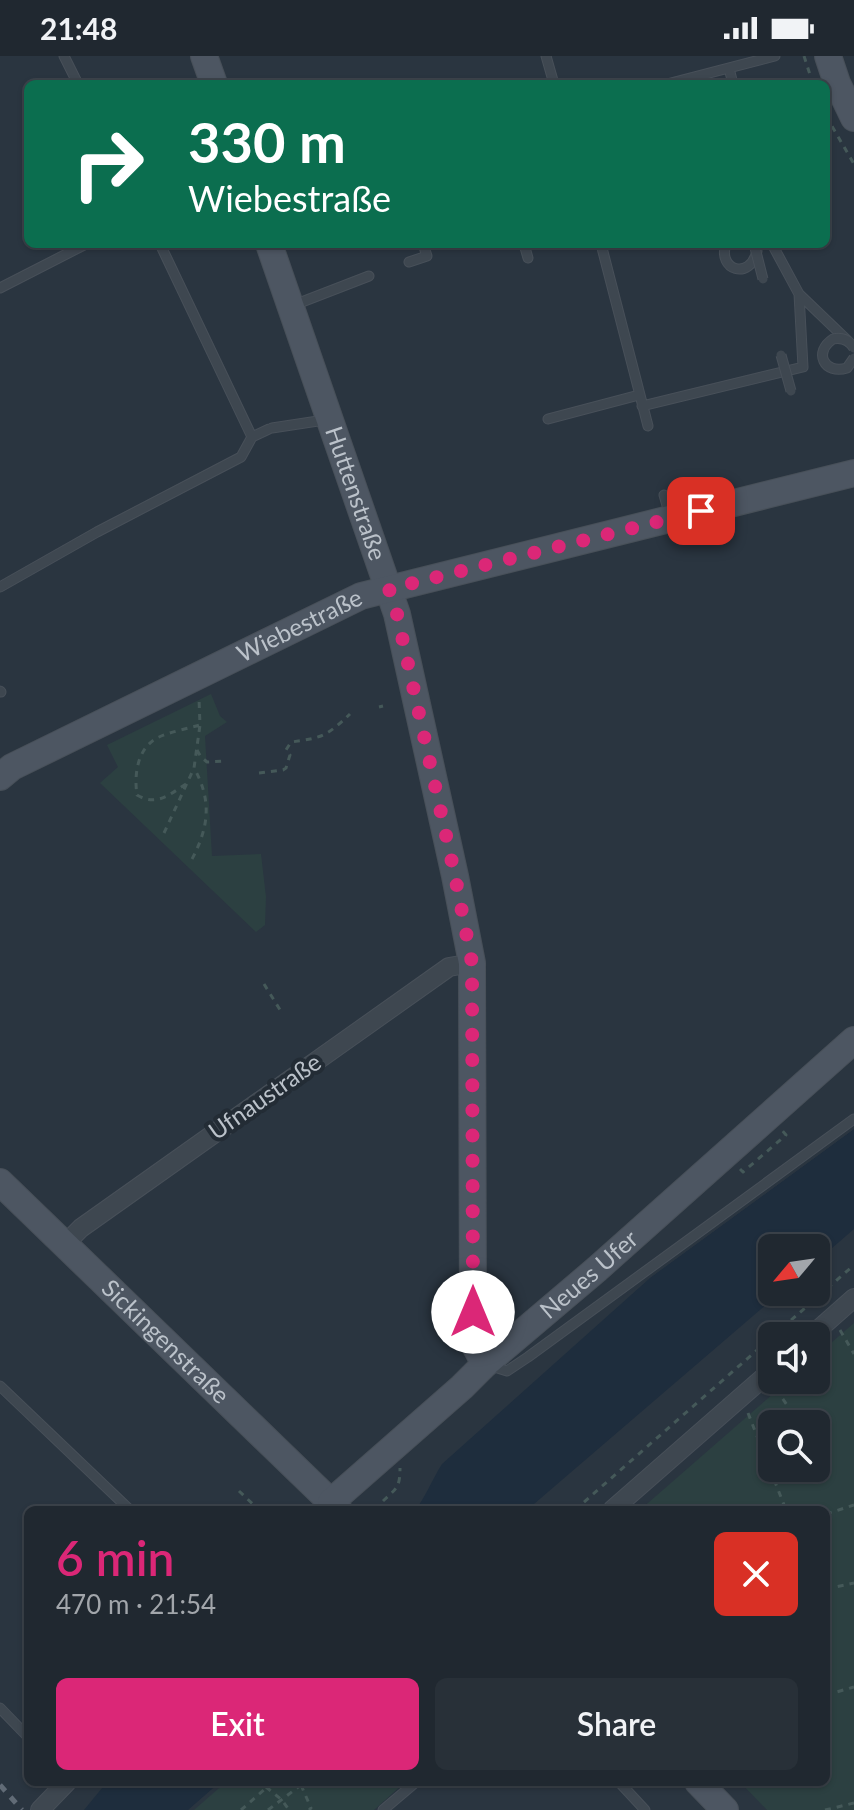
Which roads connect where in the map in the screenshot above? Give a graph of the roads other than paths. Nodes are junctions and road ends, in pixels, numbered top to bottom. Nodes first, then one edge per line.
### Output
1 (64, 56) edge
2 (204, 56) edge
3 (546, 56) edge
4 (775, 56) edge
5 (828, 56) edge
6 (729, 68) junction
7 (76, 80) edge
8 (213, 80) edge
9 (553, 80) edge
10 (682, 80) edge
11 (732, 80) edge
12 (854, 118) edge
13 (78, 248) edge
14 (162, 248) edge
15 (270, 248) edge
16 (424, 248) edge
17 (525, 248) edge
18 (602, 248) edge
19 (725, 248) edge
20 (756, 248) edge
21 (757, 248) edge
22 (774, 248) edge
23 (528, 258) dead end
24 (409, 262) dead end
25 (369, 276) dead end
26 (763, 279) dead end
27 (0, 288) edge
28 (799, 294) junction
29 (291, 306) junction
30 (854, 349) edge
31 (781, 355) dead end
32 (854, 358) edge
33 (791, 391) dead end
34 (639, 395) junction
35 (642, 406) junction
36 (329, 417) junction
37 (548, 419) dead end
38 (648, 426) dead end
39 (252, 437) junction
40 (854, 473) edge
41 (0, 587) edge
42 (389, 589) junction
43 (0, 777) edge
44 (472, 963) junction
45 (854, 1040) edge
46 (854, 1119) edge
47 (0, 1182) edge
48 (65, 1244) junction
49 (854, 1298) edge
50 (827, 1322) edge
51 (485, 1364) junction
52 (0, 1386) edge
53 (758, 1390) edge
54 (126, 1506) edge
55 (330, 1506) edge
56 (332, 1506) edge
57 (617, 1506) edge
58 (0, 1708) edge
59 (24, 1729) edge
60 (63, 1786) edge
61 (411, 1786) edge
62 (623, 1786) edge
63 (702, 1786) edge
64 (40, 1810) edge
65 (383, 1810) edge
66 (645, 1810) edge
67 (725, 1810) edge

1 - 7 lane
2 - 8 street
3 - 9 lane
4 - 6 lane
5 - 12 street
6 - 10 lane
6 - 11 lane
13 - 27 lane
14 - 39 lane
15 - 29 street, Huttenstraße
16 - 24 lane
17 - 23 lane
18 - 34 lane
19 - 20 lane
21 - 26 lane, bridge
22 - 28 lane
25 - 29 lane
28 - 30 lane
28 - 35 lane
29 - 36 street, Huttenstraße
30 - 32 lane, bridge
31 - 33 lane, bridge
34 - 35 lane
34 - 37 lane
35 - 38 lane
36 - 39 lane
36 - 42 street, Huttenstraße
39 - 41 lane
40 - 42 street, Wiebestraße
42 - 43 street, Wiebestraße
42 - 44 street, Huttenstraße
44 - 48 street, Ufnaustraße
44 - 51 street, Huttenstraße
45 - 51 street, Neues Ufer
46 - 51 lane
47 - 48 street, Sickingenstraße
48 - 55 street, Sickingenstraße
49 - 50 street
51 - 56 street, Neues Ufer
52 - 54 lane
53 - 57 street
58 - 59 lane
60 - 64 street
61 - 65 lane
62 - 66 lane
63 - 67 street

